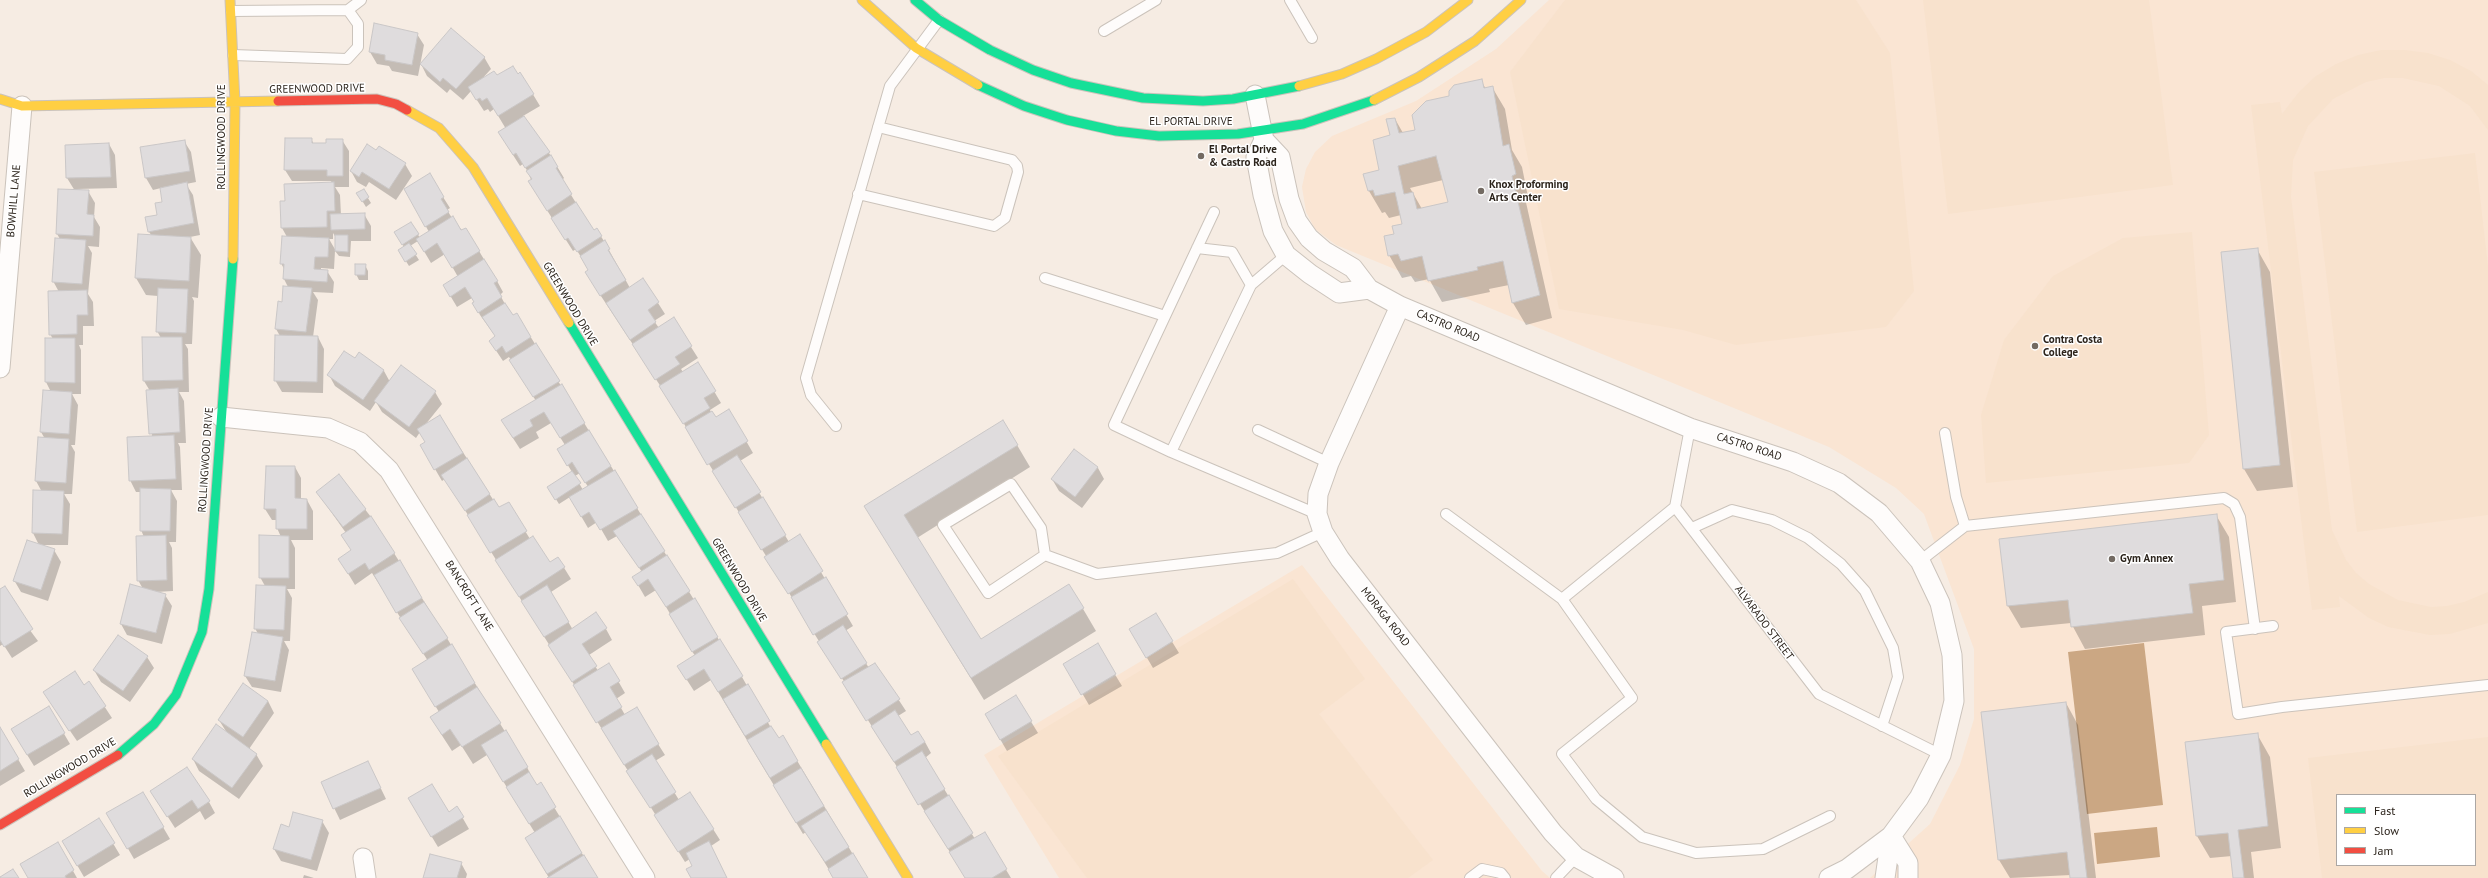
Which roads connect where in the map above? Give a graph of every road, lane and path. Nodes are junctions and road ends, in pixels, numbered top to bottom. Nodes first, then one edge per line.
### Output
1 (230, 0) edge
2 (362, 0) edge
3 (862, 0) edge
4 (915, 0) edge
5 (1156, 0) edge
6 (1290, 0) edge
7 (1468, 0) edge
8 (1521, 0) edge
9 (348, 10) junction
10 (231, 11) junction
11 (939, 20) junction
12 (1104, 31) dead end
13 (1312, 38) dead end
14 (916, 48) junction
15 (233, 55) junction
16 (1255, 95) junction
17 (0, 98) edge
18 (235, 102) junction
19 (22, 106) junction
20 (878, 127) junction
21 (1263, 135) junction
22 (858, 194) junction
23 (1214, 212) dead end
24 (1197, 248) junction
25 (1286, 255) junction
26 (1044, 278) dead end
27 (1251, 285) junction
28 (1369, 289) junction
29 (1400, 306) junction
30 (1165, 316) junction
31 (0, 368) edge
32 (221, 416) junction
33 (836, 426) dead end
34 (1690, 428) junction
35 (1258, 430) dead end
36 (1945, 433) dead end
37 (1171, 452) junction
38 (1329, 463) junction
39 (1676, 507) junction
40 (1317, 514) junction
41 (1446, 514) dead end
42 (1966, 526) junction
43 (1692, 528) junction
44 (1323, 532) junction
45 (1045, 555) junction
46 (1920, 561) junction
47 (1562, 599) junction
48 (2273, 626) dead end
49 (2254, 629) junction
50 (2488, 685) edge
51 (1882, 726) junction
52 (1941, 755) junction
53 (1830, 816) dead end
54 (0, 825) edge
55 (1891, 836) junction
56 (1576, 857) junction
57 (363, 858) dead end
58 (366, 878) edge
59 (645, 878) edge
60 (908, 878) edge
61 (1470, 878) edge
62 (1505, 878) edge
63 (1556, 878) edge
64 (1614, 878) edge
65 (1829, 878) edge
66 (1885, 878) edge
67 (1908, 878) edge

1 - 10 street, ROLLINGWOOD DRIVE
2 - 9 lane
3 - 14 street, EL PORTAL DRIVE
4 - 11 street, EL PORTAL DRIVE
5 - 12 lane
6 - 13 lane
7 - 16 street, EL PORTAL DRIVE
8 - 21 street, EL PORTAL DRIVE
9 - 10 lane
9 - 15 lane
10 - 15 street, ROLLINGWOOD DRIVE
11 - 14 lane
11 - 16 street, EL PORTAL DRIVE
14 - 20 lane
14 - 21 street, EL PORTAL DRIVE
15 - 18 street, ROLLINGWOOD DRIVE
16 - 21 street
17 - 19 street, GREENWOOD DRIVE
18 - 19 street, GREENWOOD DRIVE
18 - 32 street, ROLLINGWOOD DRIVE
18 - 60 street, GREENWOOD DRIVE
19 - 31 street, BOWHILL LANE
20 - 22 lane
20 - 22 lane
21 - 25 street
21 - 28 street, CASTRO ROAD
22 - 33 lane
23 - 24 lane
24 - 27 lane
24 - 30 lane
25 - 27 lane
25 - 28 street
26 - 30 lane
27 - 37 lane
28 - 29 street, CASTRO ROAD
29 - 34 street, CASTRO ROAD
29 - 38 street, MORAGA ROAD
30 - 37 lane
32 - 54 street, ROLLINGWOOD DRIVE
32 - 59 street, BANCROFT LANE
34 - 39 lane
34 - 46 street, CASTRO ROAD
35 - 38 lane
36 - 42 lane
37 - 40 lane
38 - 40 street, MORAGA ROAD
39 - 43 lane, ALVARADO STREET
39 - 47 lane
40 - 44 street, MORAGA ROAD
41 - 47 lane
42 - 46 lane
42 - 49 lane
43 - 51 lane, ALVARADO STREET
43 - 51 lane
44 - 45 lane
44 - 56 street, MORAGA ROAD
45 - 45 lane
46 - 52 street, CASTRO ROAD
47 - 53 lane
48 - 49 lane
49 - 50 lane
51 - 52 lane, ALVARADO STREET
52 - 55 street
55 - 65 street
55 - 66 street
55 - 67 street
56 - 63 lane
56 - 64 street, MORAGA ROAD
57 - 58 street
61 - 62 lane

